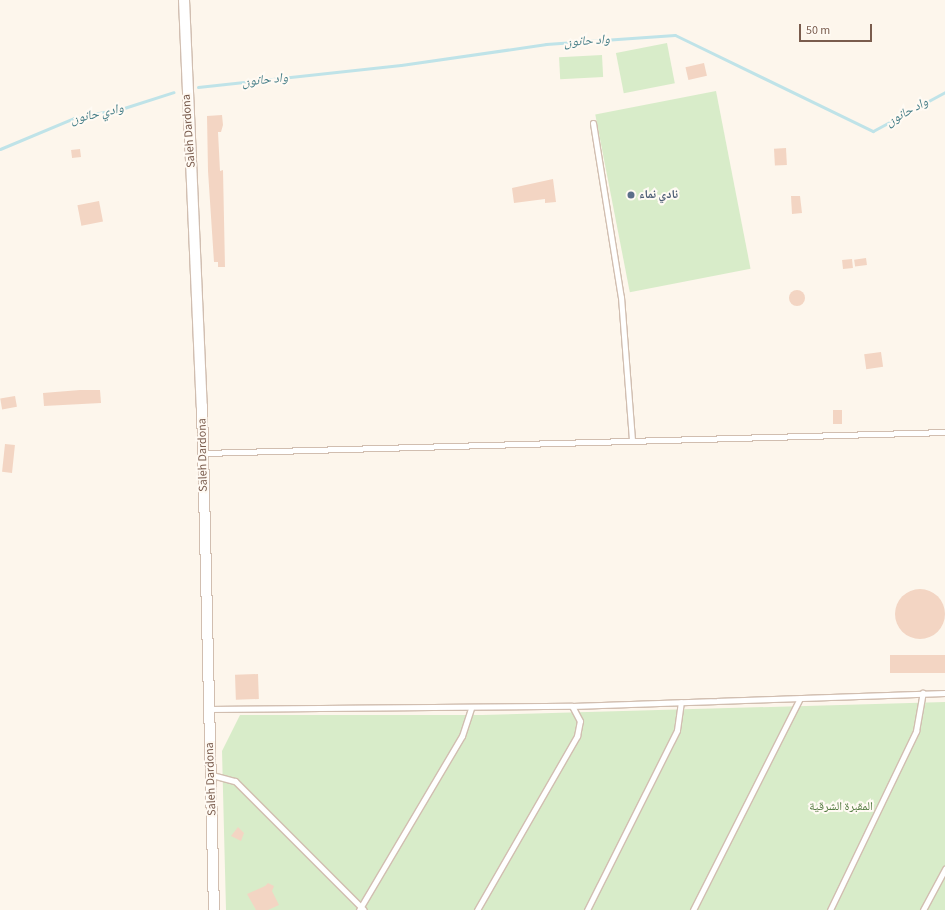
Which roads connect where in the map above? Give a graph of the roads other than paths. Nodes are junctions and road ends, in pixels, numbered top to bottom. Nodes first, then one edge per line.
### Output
1 (184, 0) edge
2 (594, 123) dead end
3 (945, 432) edge
4 (632, 441) junction
5 (204, 453) junction
6 (945, 692) edge
7 (923, 694) junction
8 (800, 698) junction
9 (681, 702) junction
10 (572, 706) junction
11 (471, 708) junction
12 (209, 709) junction
13 (212, 775) junction
14 (945, 869) edge
15 (361, 909) edge
16 (214, 910) edge
17 (477, 910) edge
18 (587, 910) edge
19 (693, 910) edge
20 (830, 910) edge
21 (923, 910) edge

1 - 5 street, Saleh Dardona
2 - 4 lane
3 - 4 lane
4 - 5 lane
5 - 12 street, Saleh Dardona
6 - 7 lane
7 - 8 lane
7 - 20 lane
8 - 9 lane
8 - 19 lane
9 - 10 lane
9 - 18 lane
10 - 11 lane
10 - 17 lane
11 - 12 lane
11 - 15 lane
12 - 13 street, Saleh Dardona
13 - 15 lane
13 - 16 street, Saleh Dardona
14 - 21 lane

